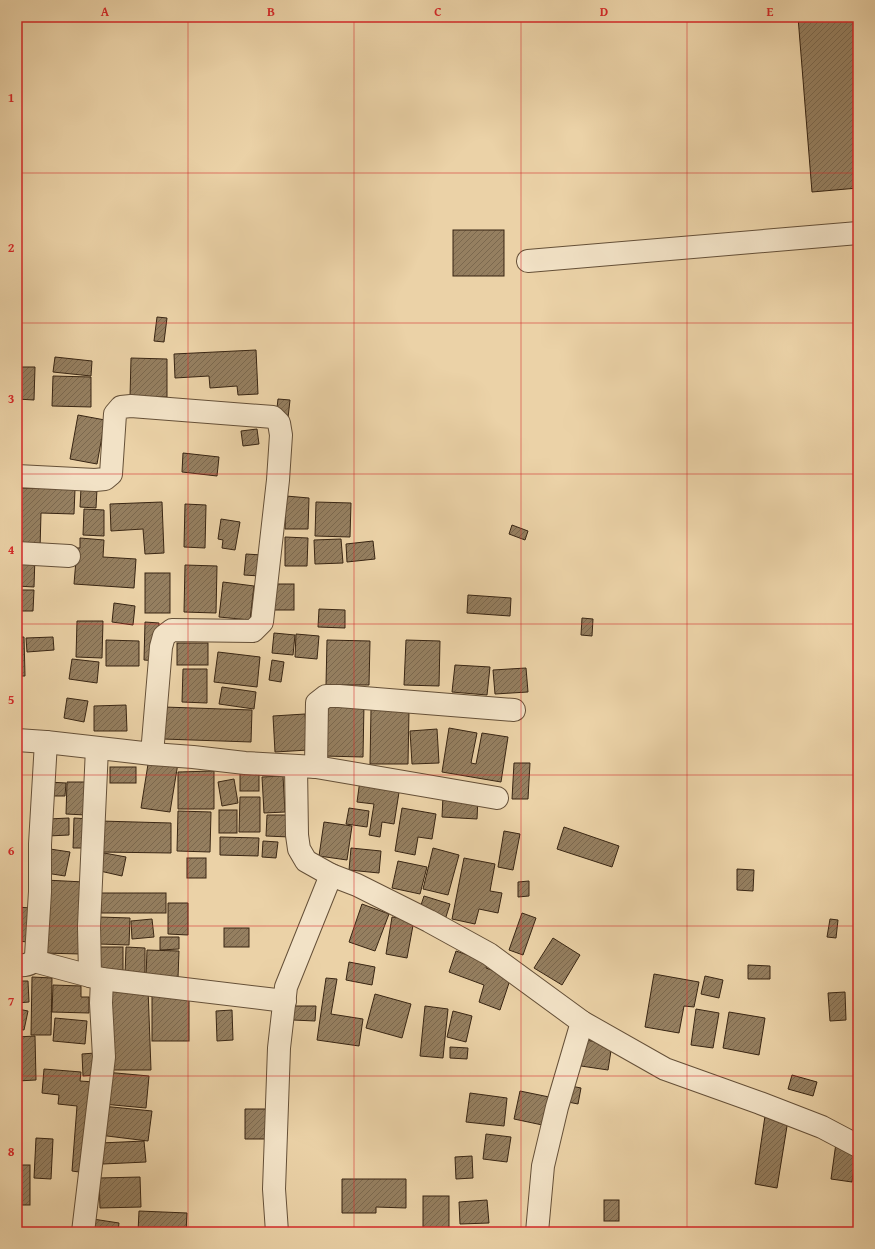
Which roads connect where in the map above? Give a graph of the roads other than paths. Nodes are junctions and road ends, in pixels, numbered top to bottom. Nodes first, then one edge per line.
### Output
1 (858, 232) edge
2 (528, 261) dead end
3 (17, 476) edge
4 (17, 553) edge
5 (69, 556) dead end
6 (514, 710) dead end
7 (17, 740) edge
8 (46, 742) junction
9 (97, 748) junction
10 (152, 754) junction
11 (306, 767) junction
12 (497, 798) dead end
13 (331, 875) junction
14 (25, 963) edge
15 (96, 978) junction
16 (285, 1001) junction
17 (582, 1022) junction
18 (858, 1146) edge
19 (83, 1232) edge
20 (277, 1232) edge
21 (537, 1232) edge

1 - 2 street
3 - 10 street
4 - 5 street
6 - 11 street
7 - 8 street
8 - 9 street
8 - 14 street
9 - 10 street
9 - 15 street
10 - 11 street
11 - 12 street
11 - 13 street
13 - 16 street
13 - 17 street
14 - 15 street
15 - 16 street
15 - 19 street
16 - 20 street
17 - 18 street
17 - 21 street

